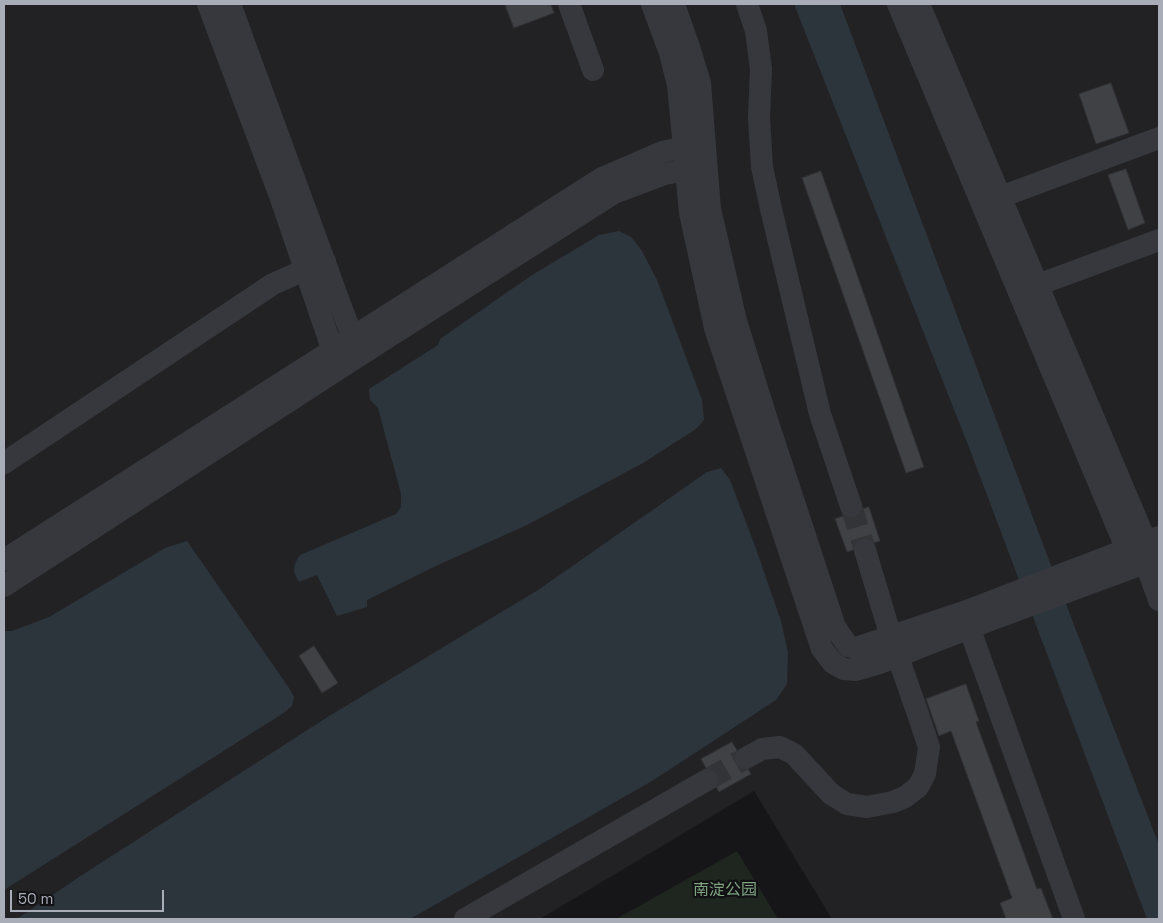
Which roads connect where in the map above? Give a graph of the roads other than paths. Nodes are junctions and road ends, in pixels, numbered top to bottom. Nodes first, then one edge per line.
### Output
1 (208, 4) edge
2 (230, 4) edge
3 (568, 4) edge
4 (652, 4) edge
5 (674, 4) edge
6 (748, 4) edge
7 (898, 4) edge
8 (920, 4) edge
9 (593, 70) dead end
10 (1159, 138) edge
11 (694, 145) junction
12 (696, 168) junction
13 (991, 200) junction
14 (1159, 240) edge
15 (315, 265) junction
16 (1028, 289) junction
17 (356, 346) junction
18 (336, 359) junction
19 (4, 463) edge
20 (851, 506) tunnel mouth
21 (865, 550) tunnel mouth
22 (1147, 550) edge
23 (4, 560) edge
24 (4, 586) edge
25 (1159, 600) edge
26 (967, 620) junction
27 (895, 646) junction
28 (746, 758) tunnel mouth
29 (708, 780) tunnel mouth
30 (465, 919) edge
31 (1074, 919) edge

1 - 15 lane
2 - 15 lane
3 - 9 lane
4 - 11 lane
5 - 11 lane
6 - 20 lane
7 - 13 lane
8 - 13 lane
10 - 13 lane
11 - 12 lane
11 - 17 lane
12 - 17 lane
12 - 27 lane
13 - 16 lane
14 - 16 lane
15 - 17 lane
15 - 18 lane
15 - 19 lane
16 - 22 lane
17 - 18 lane
18 - 23 lane
18 - 24 lane
21 - 27 lane
22 - 25 lane
22 - 26 lane
26 - 27 lane
26 - 31 lane
27 - 28 lane
29 - 30 lane

